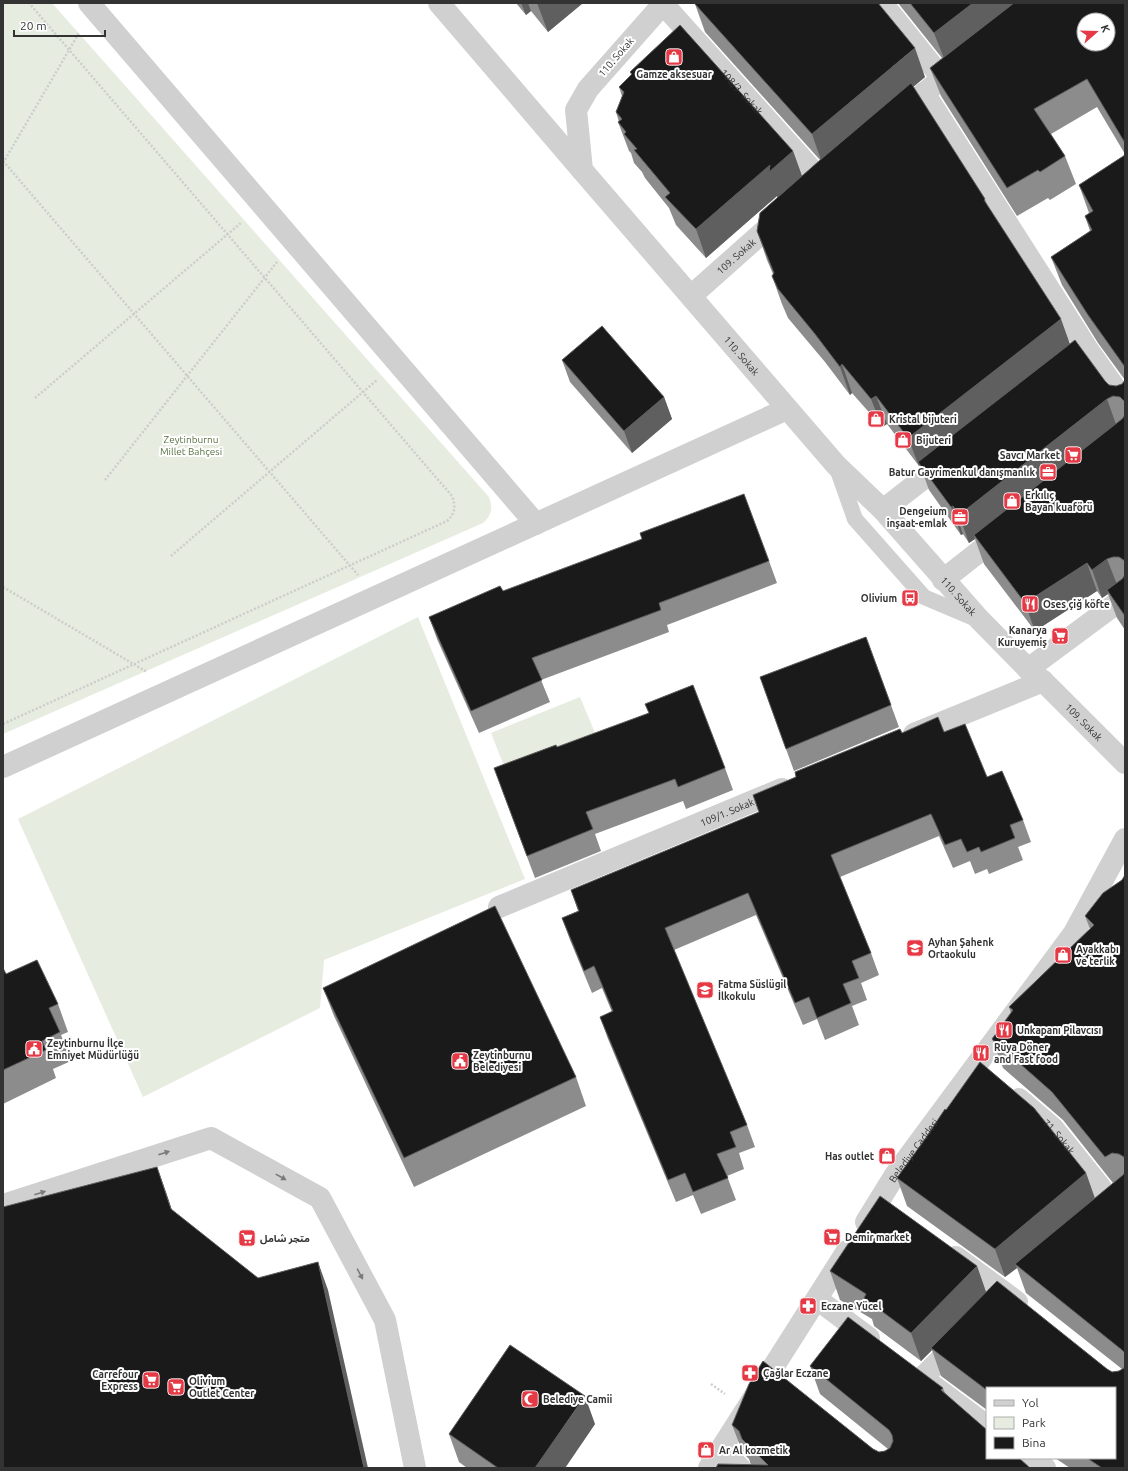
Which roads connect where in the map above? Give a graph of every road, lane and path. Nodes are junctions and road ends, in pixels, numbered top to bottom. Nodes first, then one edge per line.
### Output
1 (29, 3) edge
2 (439, 3) edge
3 (880, 3) edge
4 (663, 4) edge
5 (91, 6) edge
6 (69, 50) junction
7 (973, 54) edge
8 (942, 78) junction
9 (924, 92) junction
10 (882, 128) edge
11 (3, 162) edge
12 (582, 170) junction
13 (827, 175) joint
14 (262, 205) junction
15 (227, 234) junction
16 (294, 242) junction
17 (265, 278) junction
18 (691, 296) junction
19 (134, 314) junction
20 (1088, 350) junction
21 (398, 363) junction
22 (1070, 364) edge
23 (187, 376) junction
24 (363, 392) junction
25 (35, 398) dead end
26 (1125, 402) edge
27 (788, 409) junction
28 (964, 446) edge
29 (836, 464) junction
30 (269, 472) junction
31 (106, 480) dead end
32 (883, 510) junction
33 (1018, 521) edge
34 (536, 524) junction
35 (171, 556) dead end
36 (350, 566) junction
37 (943, 580) junction
38 (3, 587) edge
39 (376, 596) junction
40 (1125, 597) edge
41 (979, 619) junction
42 (134, 664) junction
43 (1036, 675) junction
44 (175, 688) junction
45 (3, 724) edge
46 (898, 741) edge
47 (1124, 762) edge
48 (3, 767) edge
49 (804, 780) edge
50 (1125, 839) edge
51 (499, 907) dead end
52 (1112, 907) edge
53 (1074, 932) junction
54 (978, 1063) junction
55 (1119, 1199) edge
56 (879, 1201) junction
57 (3, 1205) edge
58 (898, 1215) edge
59 (1095, 1218) edge
60 (942, 1247) edge
61 (1024, 1278) edge
62 (1006, 1293) junction
63 (817, 1299) junction
64 (990, 1310) edge
65 (1031, 1313) edge
66 (973, 1327) edge
67 (885, 1350) edge
68 (904, 1364) edge
69 (922, 1378) junction
70 (986, 1425) edge
71 (721, 1449) junction
72 (1032, 1459) edge
73 (415, 1468) edge
74 (709, 1468) edge
75 (740, 1468) edge
76 (1045, 1468) edge

1 - 6 path
2 - 12 street
3 - 8 street
4 - 12 street, 110. Sokak
4 - 13 street, 108/3. Sokak
5 - 6 path
5 - 14 street
6 - 11 path
6 - 15 path
7 - 8 street
8 - 9 street
9 - 10 street
9 - 20 street
11 - 19 path
12 - 18 street, 110. Sokak
13 - 18 street, 109. Sokak
14 - 15 path
14 - 16 street
15 - 17 path
15 - 19 path
16 - 17 path
16 - 21 street
17 - 23 path
17 - 24 path
18 - 27 street, 110. Sokak
19 - 23 path
19 - 25 path
20 - 22 street
20 - 26 street
21 - 24 path
21 - 34 street
23 - 30 path
23 - 31 path
24 - 30 path
24 - 36 path
27 - 29 street, 110. Sokak
27 - 34 street
28 - 32 street
29 - 32 street, 110. Sokak
29 - 41 lane
30 - 35 path
30 - 36 path
32 - 37 street, 110. Sokak
33 - 37 street
34 - 39 street
36 - 39 path
36 - 42 path
37 - 41 street, 110. Sokak
38 - 42 path
39 - 44 street
40 - 43 street
41 - 43 street, 110. Sokak
42 - 44 path
42 - 45 path
43 - 46 street
43 - 47 street, 109. Sokak
44 - 48 street
49 - 51 street, 109/1. Sokak
50 - 53 street, Belediye Caddesi
52 - 53 street
53 - 54 street, Belediye Caddesi
54 - 55 street, 71. Sokak
54 - 56 street, Belediye Caddesi
55 - 59 street
56 - 58 street
56 - 63 street, Belediye Caddesi
57 -> 73 street
60 - 62 street
61 - 62 street
62 - 64 street
62 - 65 street
63 - 67 street
63 - 71 street, Belediye Caddesi
66 - 69 street
68 - 69 street
69 - 70 street
71 - 74 street, Belediye Caddesi
71 - 75 street
72 - 76 street

